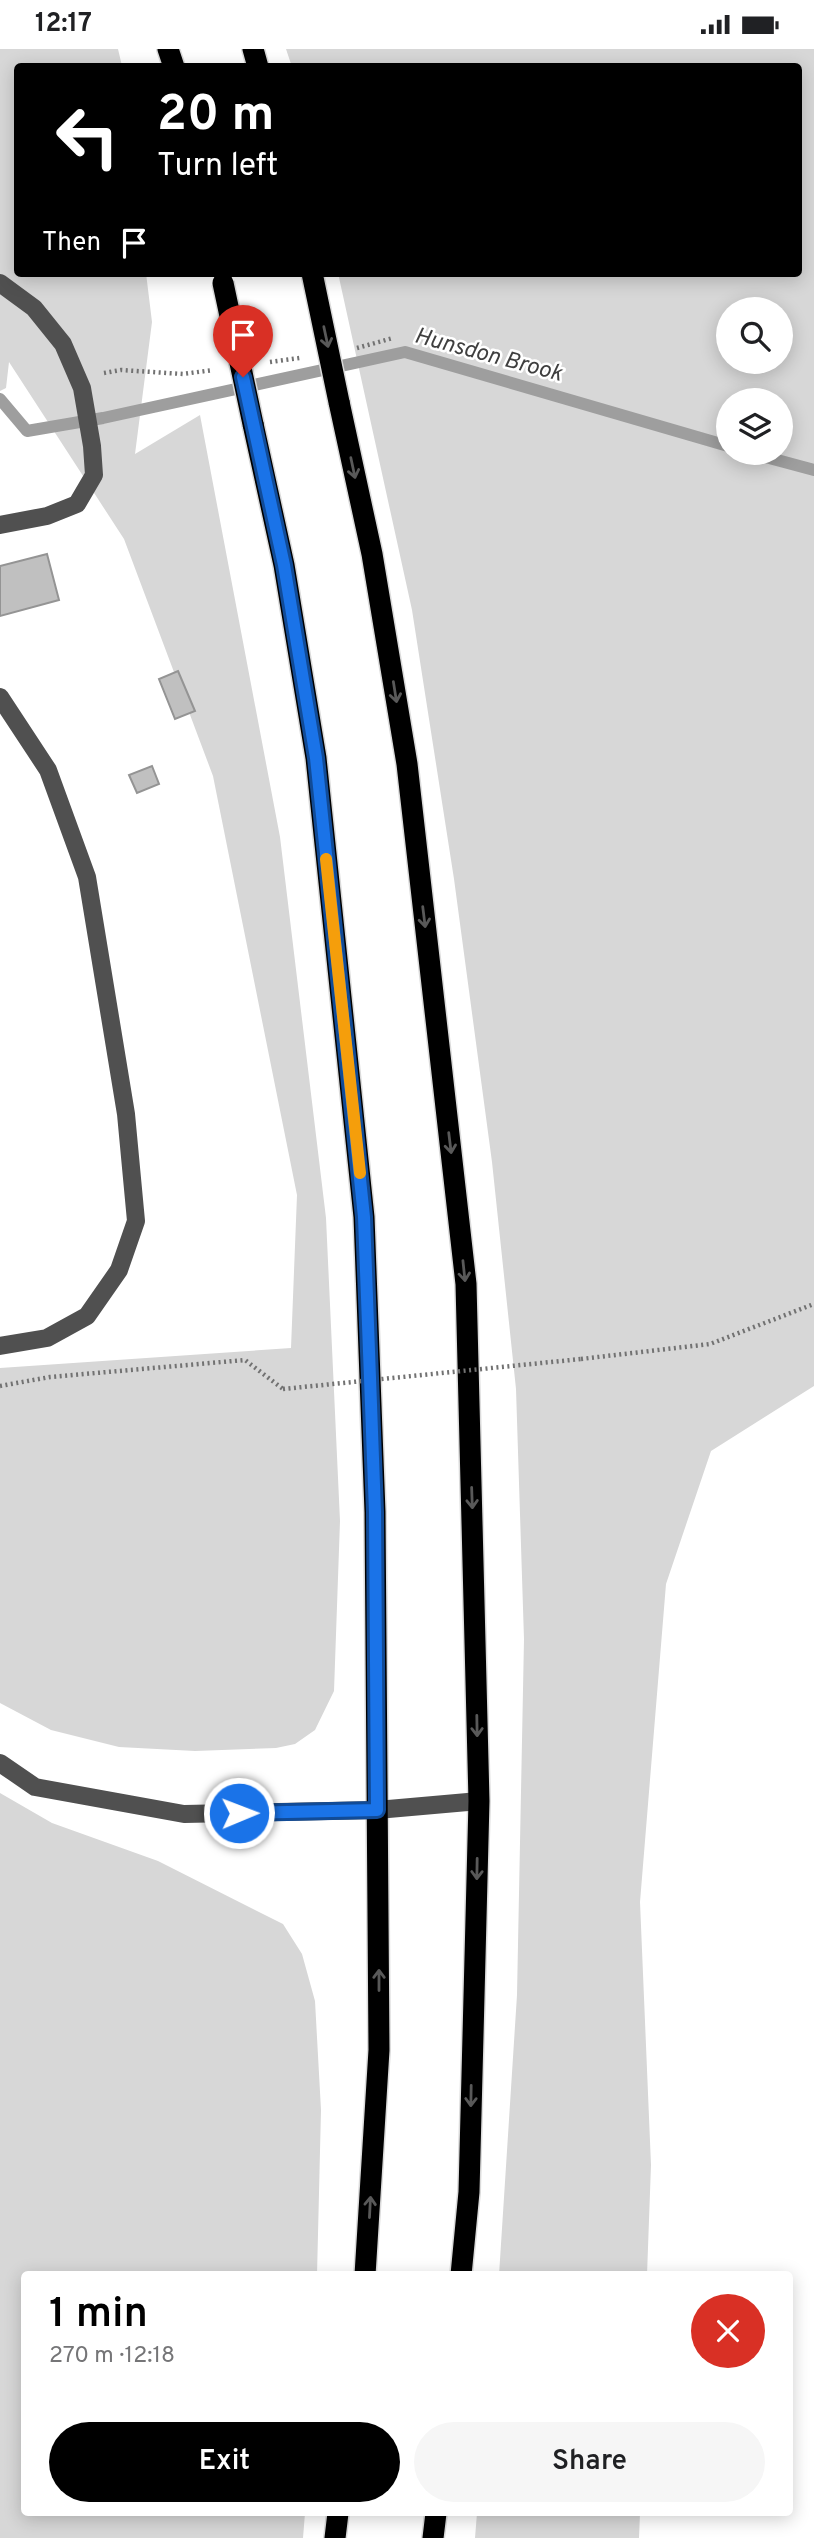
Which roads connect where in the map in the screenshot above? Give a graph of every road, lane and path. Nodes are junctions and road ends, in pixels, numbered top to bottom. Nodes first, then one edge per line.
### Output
1 (313, 277) edge
2 (222, 278) edge
3 (0, 283) edge
4 (0, 525) edge
5 (0, 697) edge
6 (814, 1304) edge
7 (0, 1346) edge
8 (0, 1386) edge
9 (0, 1763) edge
10 (479, 1801) junction
11 (377, 1810) junction
12 (365, 2271) edge
13 (461, 2271) edge
14 (338, 2516) edge
15 (436, 2516) edge
16 (335, 2538) edge
17 (433, 2538) edge

1 -> 10 highway, bridge
2 - 11 highway, bridge
3 - 4 street
5 - 7 street
6 - 8 path, bridge
9 - 11 street
10 - 11 street
10 -> 13 highway
12 -> 11 highway
14 - 16 highway
15 - 17 highway

